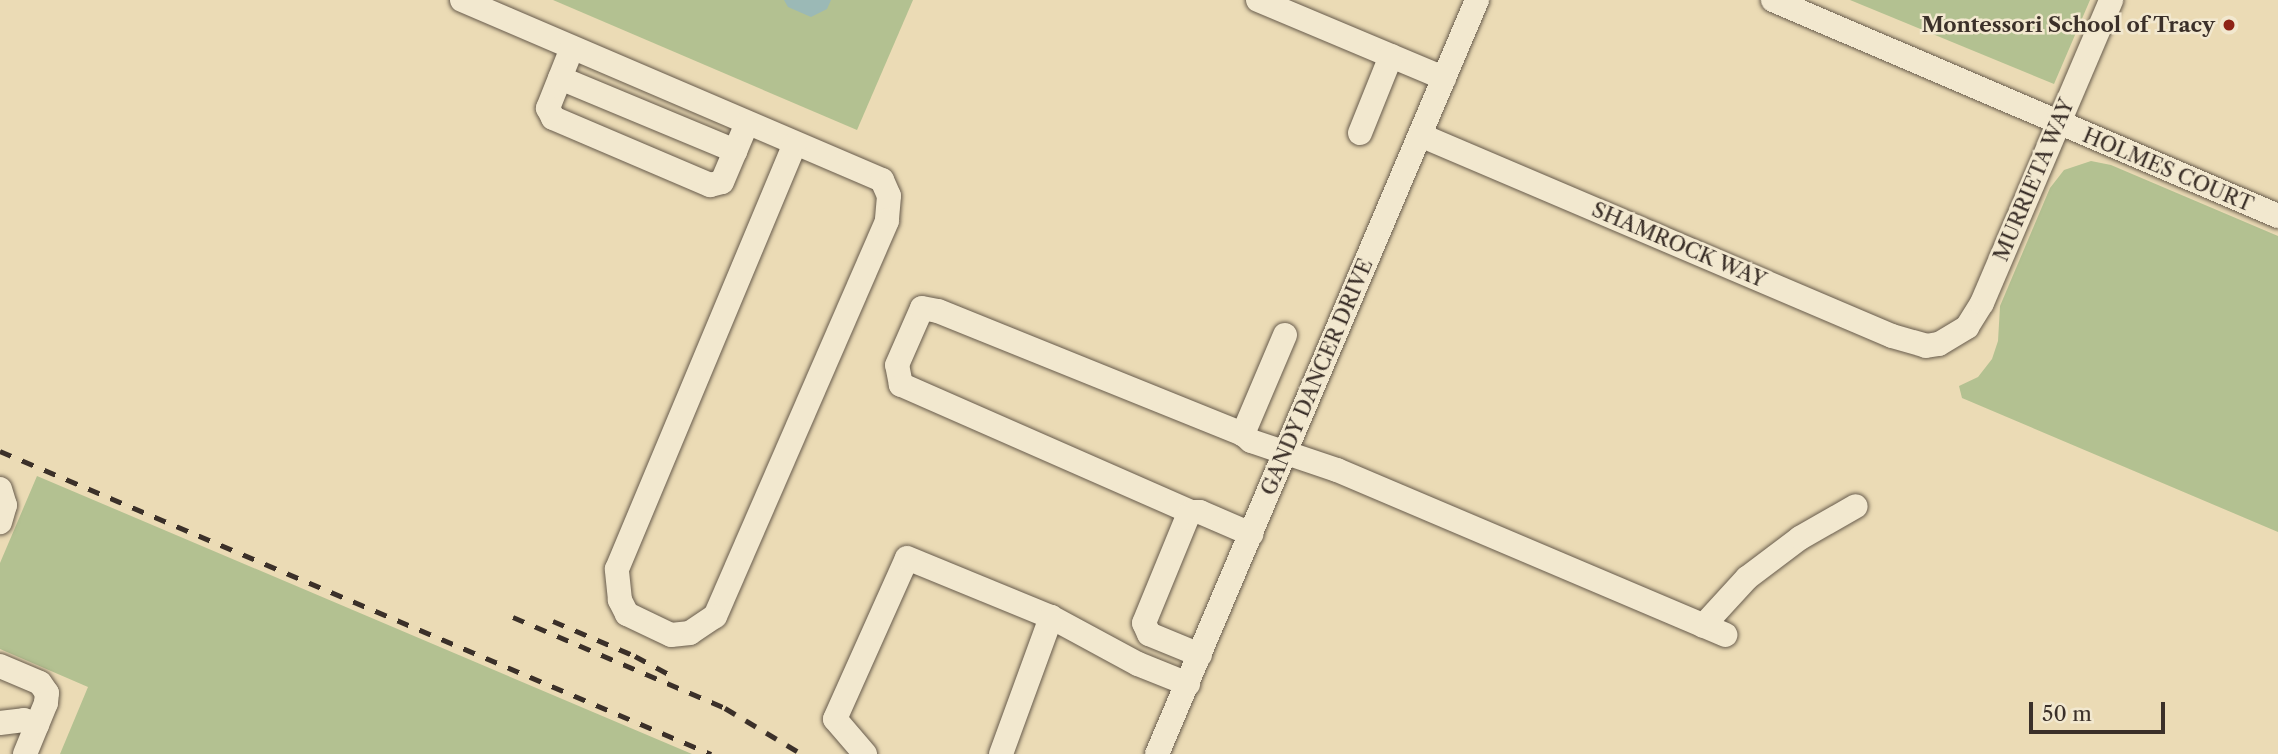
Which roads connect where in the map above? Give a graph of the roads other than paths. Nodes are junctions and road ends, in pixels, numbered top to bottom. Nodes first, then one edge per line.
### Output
1 (462, 0) edge
2 (1258, 0) edge
3 (1477, 0) edge
4 (1773, 0) edge
5 (2111, 0) edge
6 (572, 48) junction
7 (1391, 56) junction
8 (560, 78) junction
9 (1444, 78) junction
10 (747, 123) junction
11 (2059, 124) junction
12 (1360, 133) dead end
13 (1420, 135) junction
14 (795, 144) junction
15 (735, 152) junction
16 (2278, 216) edge
17 (1285, 335) dead end
18 (1939, 344) joint
19 (1243, 434) junction
20 (1284, 455) junction
21 (0, 489) edge
22 (1856, 506) dead end
23 (1191, 512) junction
24 (0, 522) edge
25 (1251, 534) junction
26 (1051, 617) junction
27 (1200, 655) junction
28 (0, 666) edge
29 (1188, 684) junction
30 (0, 704) edge
31 (21, 723) edge
32 (25, 754) edge
33 (865, 754) edge
34 (1001, 754) edge
35 (1157, 754) edge

1 - 6 street
2 - 7 street
3 - 9 street, GANDY DANCER DRIVE
4 - 11 street, HOLMES COURT
5 - 11 street, MURRIETA WAY
6 - 8 street
6 - 10 street
7 - 9 street
7 - 12 street
8 - 15 street
8 - 15 street
9 - 13 street, GANDY DANCER DRIVE
10 - 14 street
10 - 15 street
11 - 16 street, HOLMES COURT
11 - 18 street, MURRIETA WAY
13 - 18 street, SHAMROCK WAY
13 - 20 street, GANDY DANCER DRIVE
14 - 14 street
17 - 19 street
19 - 20 street
19 - 23 street
20 - 22 street
20 - 25 street, GANDY DANCER DRIVE
21 - 24 street
23 - 25 street
23 - 27 street
25 - 27 street, GANDY DANCER DRIVE
26 - 29 street
26 - 33 street
26 - 34 street
27 - 29 street, GANDY DANCER DRIVE
28 - 31 street
29 - 35 street, GANDY DANCER DRIVE
30 - 31 street
31 - 32 street

